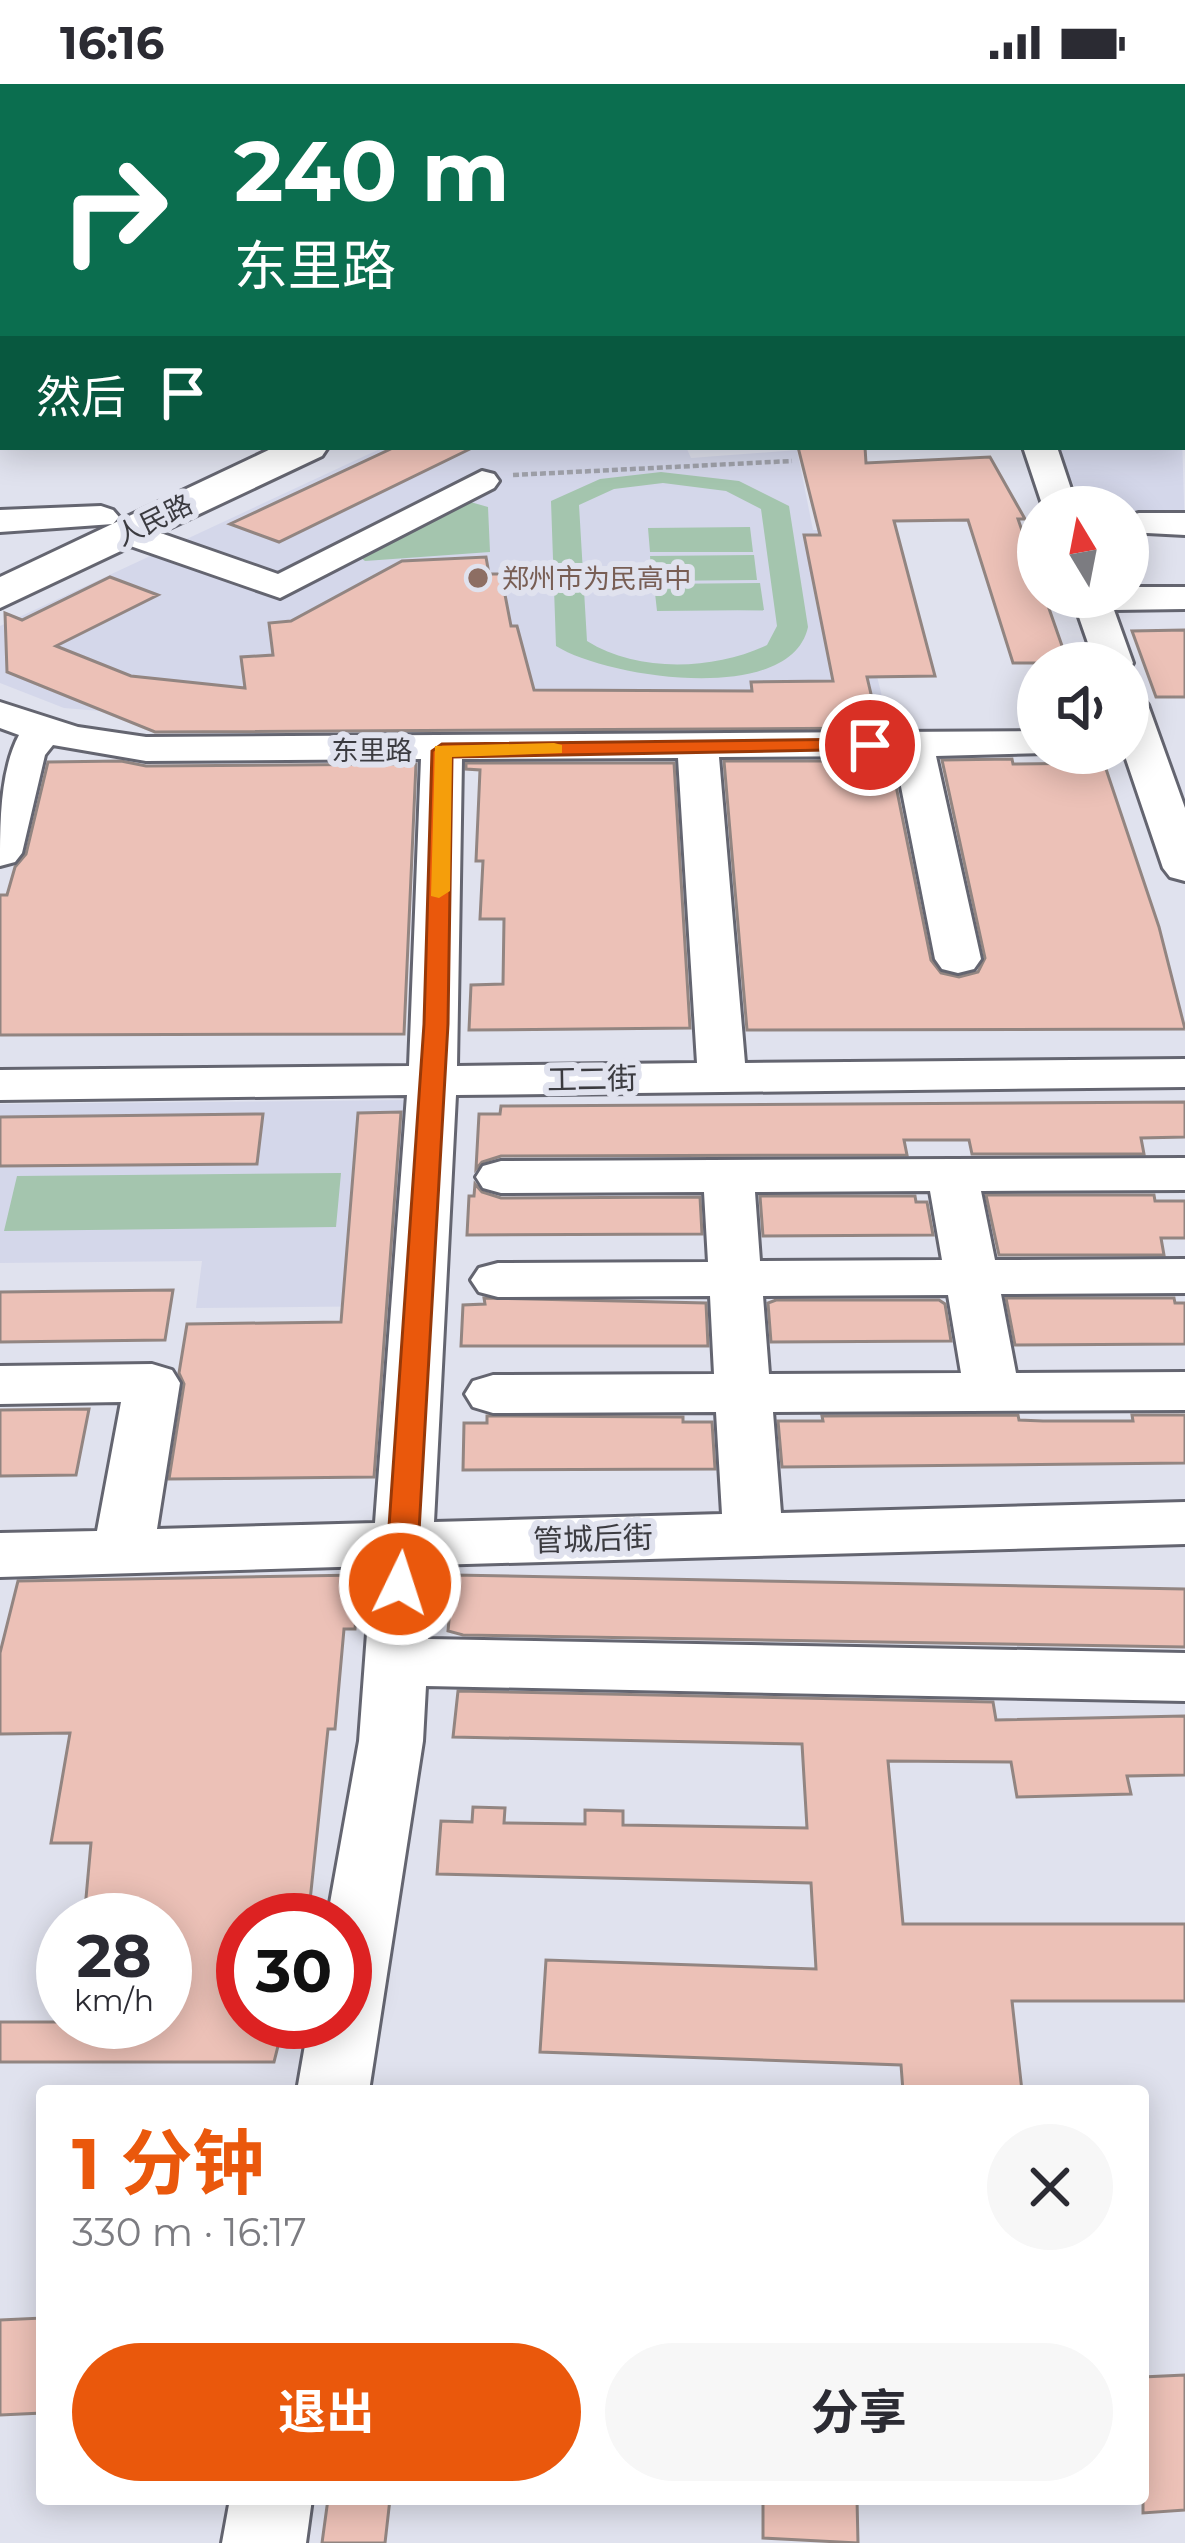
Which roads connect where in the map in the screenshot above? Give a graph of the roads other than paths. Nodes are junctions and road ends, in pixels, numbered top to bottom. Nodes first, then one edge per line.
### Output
1 (246, 450) edge
2 (301, 450) edge
3 (1041, 450) edge
4 (482, 481) road end
5 (1053, 486) edge
6 (0, 521) edge
7 (1149, 524) edge
8 (1185, 524) edge
9 (115, 525) junction
10 (0, 565) edge
11 (0, 594) edge
12 (1149, 598) edge
13 (1185, 598) edge
14 (1, 715) edge
15 (43, 731) junction
16 (1149, 734) edge
17 (1185, 741) edge
18 (1017, 743) edge
19 (913, 745) junction
20 (698, 747) junction
21 (442, 751) junction
22 (1149, 774) edge
23 (0, 853) edge
24 (1185, 868) edge
25 (958, 959) dead end
26 (1185, 1073) edge
27 (722, 1078) junction
28 (433, 1081) junction
29 (0, 1085) edge
30 (1185, 1174) edge
31 (953, 1175) junction
32 (728, 1176) junction
33 (501, 1178) dead end
34 (1185, 1276) edge
35 (971, 1277) junction
36 (736, 1278) junction
37 (497, 1280) dead end
38 (0, 1384) edge
39 (1185, 1390) edge
40 (992, 1392) junction
41 (743, 1393) junction
42 (493, 1394) dead end
43 (1185, 1523) edge
44 (753, 1535) junction
45 (126, 1537) dead end
46 (403, 1545) junction
47 (3, 1571) edge
48 (395, 1662) junction
49 (1185, 1677) edge
50 (366, 1893) edge
51 (340, 2049) edge
52 (334, 2085) edge
53 (271, 2505) edge
54 (264, 2543) edge

1 - 9 main road, 人民路
2 - 9 main road, 人民路
3 - 5 street
4 - 9 street
6 - 9 street
7 - 8 street
9 - 10 main road, 人民路
9 - 11 main road, 人民路
12 - 13 street
14 - 15 street, 东里路
15 - 21 street, 东里路
15 - 23 street
16 - 17 street
18 - 19 street, 东里路
19 - 20 street, 东里路
19 - 25 street
20 - 21 street, 东里路
20 - 27 street
21 - 28 street
22 - 24 street
26 - 27 street, 工二街
27 - 28 street, 工二街
28 - 29 street, 工二街
28 - 46 street
30 - 31 street
31 - 32 street
31 - 35 street
32 - 33 street
32 - 36 street
34 - 35 street
35 - 36 street
35 - 40 street
36 - 37 street
36 - 41 street
38 - 45 street
39 - 40 street
40 - 41 street
41 - 42 street
41 - 44 street
43 - 44 street, 管城后街
44 - 46 street, 管城后街
46 - 47 street, 管城后街
46 - 48 street
48 - 49 street
48 - 50 street
51 - 52 street
53 - 54 street

